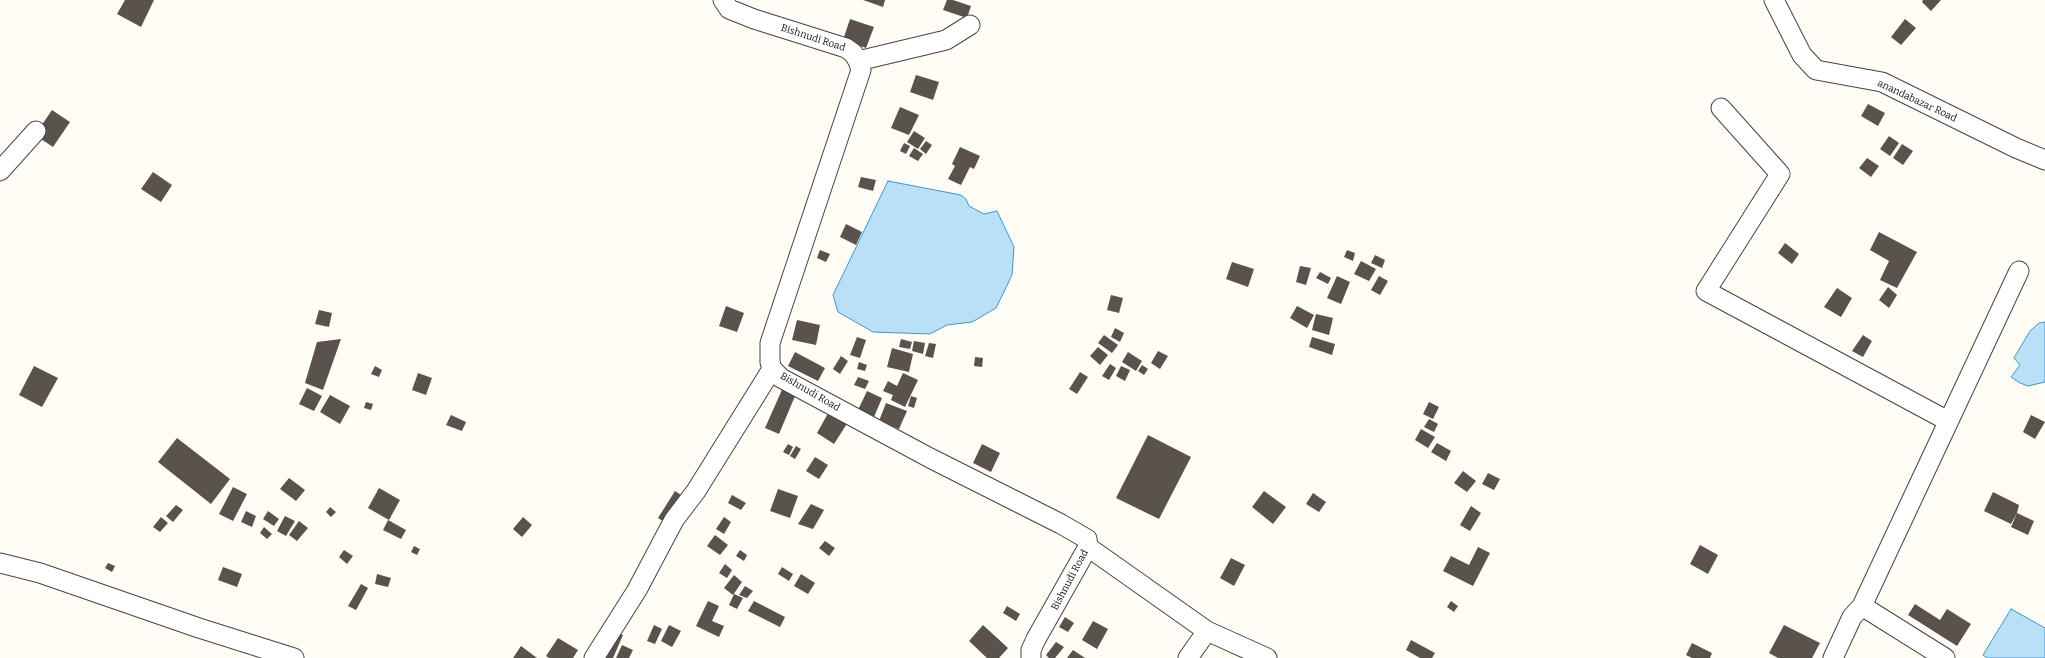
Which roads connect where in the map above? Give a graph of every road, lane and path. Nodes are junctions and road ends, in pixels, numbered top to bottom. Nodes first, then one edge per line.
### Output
1 (723, 0) edge
2 (1774, 0) edge
3 (970, 25) dead end
4 (858, 61) junction
5 (1721, 108) dead end
6 (36, 131) dead end
7 (2045, 160) edge
8 (0, 171) edge
9 (2019, 271) dead end
10 (772, 369) junction
11 (1948, 421) junction
12 (1088, 547) junction
13 (0, 563) edge
14 (1862, 606) junction
15 (1207, 631) junction
16 (294, 658) edge
17 (594, 658) edge
18 (1031, 658) edge
19 (1188, 658) edge
20 (1267, 658) edge
21 (1832, 658) edge
22 (1945, 658) edge

1 - 4 street, Bishnudi Road
2 - 7 street, anandabazar Road
3 - 4 street
4 - 10 street, Bishnudi Road
5 - 11 street
6 - 8 street
9 - 11 street
10 - 12 street, Bishnudi Road
10 - 17 street
11 - 14 street
12 - 15 street
12 - 18 street, Bishnudi Road
13 - 16 street
14 - 21 street
14 - 22 street
15 - 19 street
15 - 20 street

